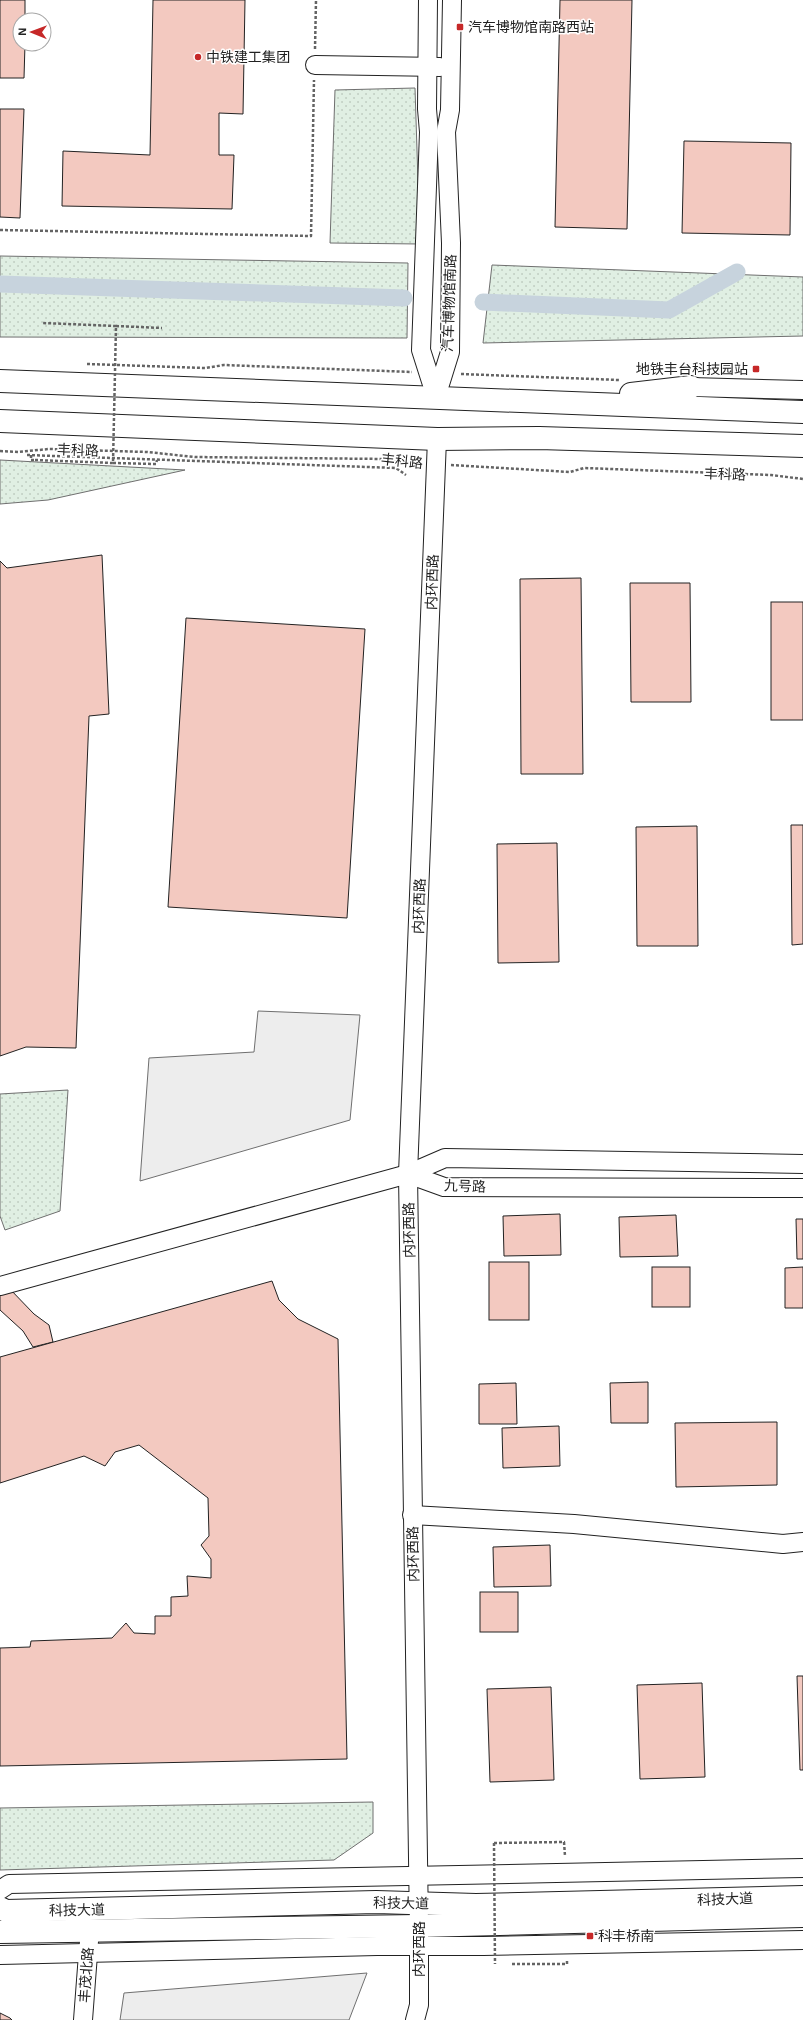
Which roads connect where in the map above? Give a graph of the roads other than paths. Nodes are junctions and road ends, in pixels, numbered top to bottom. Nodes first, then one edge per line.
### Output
1 (428, 0) edge
2 (452, 0) edge
3 (314, 65) road end
4 (428, 67) junction
5 (451, 68) junction
6 (436, 373) junction
7 (0, 381) edge
8 (691, 387) joint
9 (803, 390) edge
10 (436, 397) junction
11 (604, 404) junction
12 (803, 412) edge
13 (0, 421) edge
14 (437, 439) junction
15 (803, 446) edge
16 (803, 1164) edge
17 (408, 1174) junction
18 (803, 1188) edge
19 (0, 1286) edge
20 (412, 1515) junction
21 (803, 1542) edge
22 (803, 1868) edge
23 (418, 1876) junction
24 (0, 1890) edge
25 (803, 1897) edge
26 (418, 1903) junction
27 (0, 1908) edge
28 (803, 1916) edge
29 (90, 1930) junction
30 (0, 1932) edge
31 (419, 1936) junction
32 (803, 1940) edge
33 (88, 1953) junction
34 (0, 1955) edge
35 (83, 2020) edge
36 (415, 2020) edge

1 - 4 street, 汽车博物馆南路
2 - 5 street, 汽车博物馆南路
3 - 4 street
4 - 5 street
4 - 6 street, 汽车博物馆南路
5 - 6 street, 汽车博物馆南路
6 - 10 street, 汽车博物馆南路
7 - 10 main road
8 - 9 street
8 - 11 main road
10 - 11 main road
11 - 12 main road
13 - 14 main road, 丰科路
14 - 15 main road, 丰科路
14 - 17 street, 内环西路
16 - 17 street, 九号路
17 - 18 street, 九号路
17 - 19 street
17 - 20 street, 内环西路
20 - 21 street
20 - 23 street, 内环西路
22 - 23 street
23 - 24 street
23 - 26 street, 内环西路
25 - 26 main road, 科技大道
26 - 27 main road, 科技大道
26 - 31 street, 内环西路
28 - 31 main road, 科技大道
29 - 30 main road, 科技大道
29 - 31 main road, 科技大道
29 - 33 street, 丰茂北路
31 - 32 street
31 - 33 street
31 - 36 street, 内环西路
33 - 34 street
33 - 35 street, 丰茂北路

